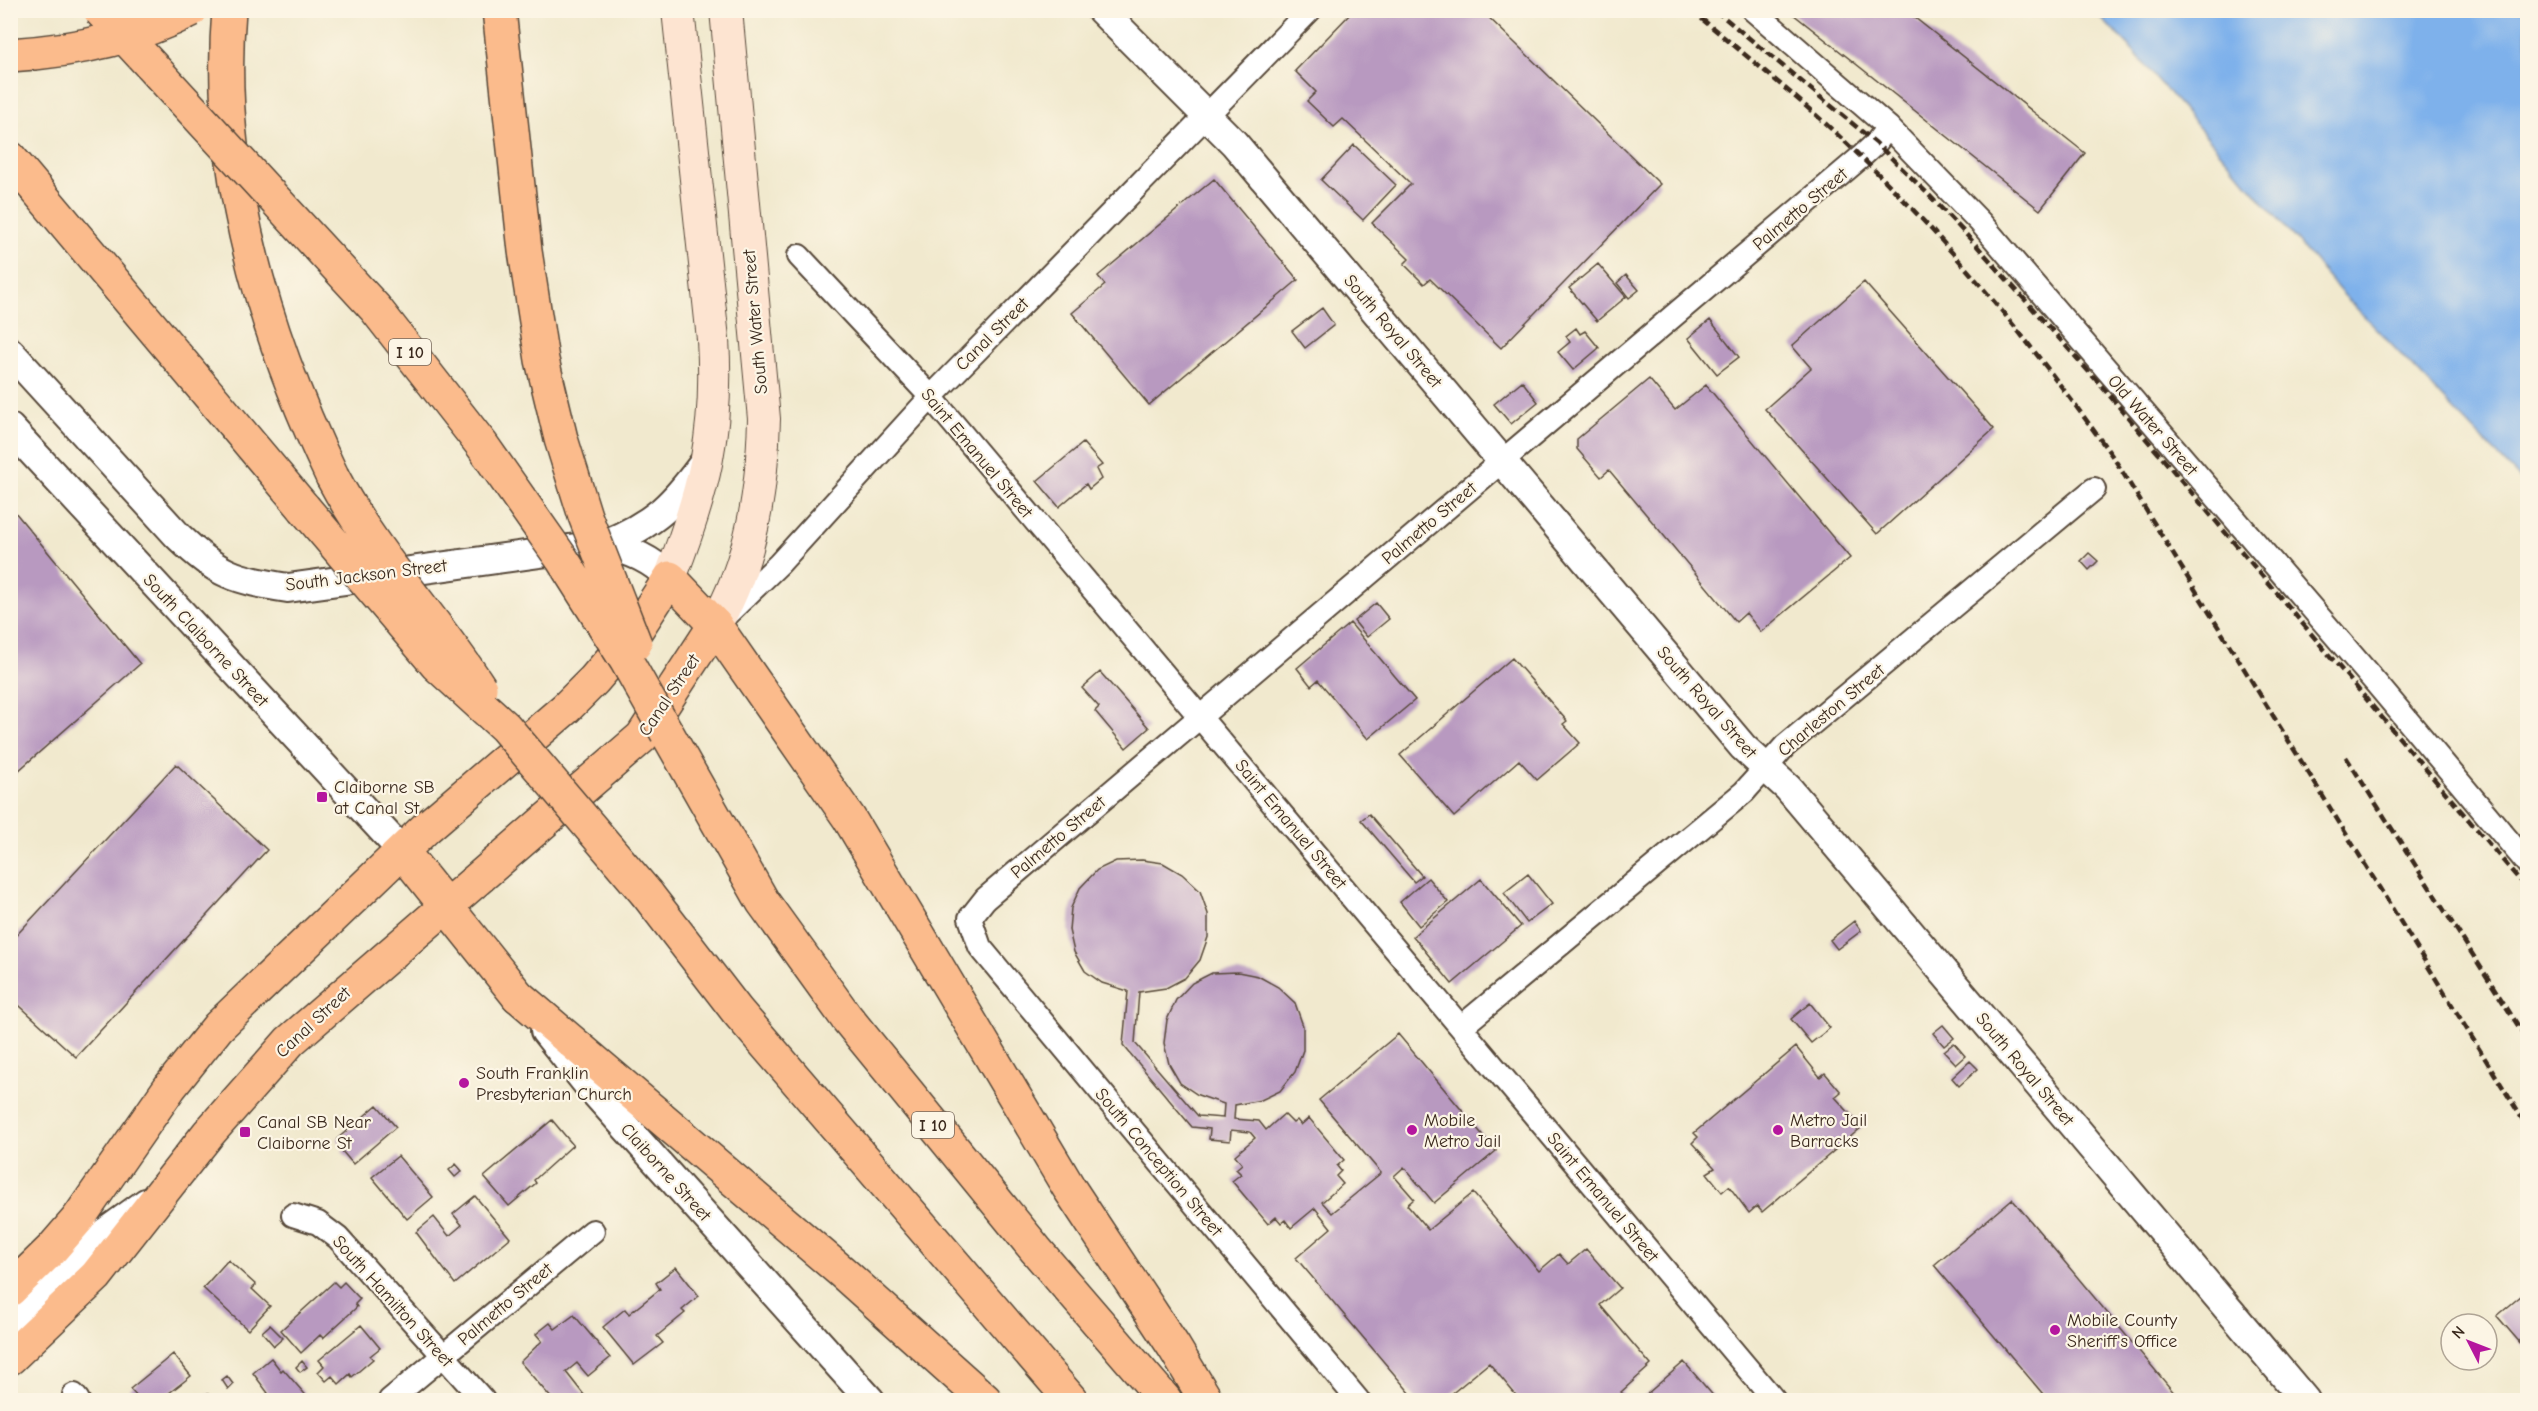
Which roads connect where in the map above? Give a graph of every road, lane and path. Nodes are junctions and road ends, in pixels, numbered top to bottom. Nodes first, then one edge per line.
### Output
1 (100, 10) edge
2 (190, 10) edge
3 (229, 10) edge
4 (499, 10) edge
5 (678, 10) edge
6 (726, 10) edge
7 (1101, 10) edge
8 (1310, 10) edge
9 (1753, 10) edge
10 (10, 55) edge
11 (1207, 116) junction
12 (1887, 127) junction
13 (10, 158) edge
14 (799, 256) dead end
15 (10, 352) edge
16 (931, 396) junction
17 (10, 428) edge
18 (709, 456) junction
19 (1503, 461) junction
20 (2094, 489) dead end
21 (605, 544) junction
22 (670, 578) junction
23 (715, 625) junction
24 (1200, 717) junction
25 (505, 727) junction
26 (668, 733) junction
27 (1766, 768) junction
28 (402, 851) junction
29 (2528, 864) edge
30 (444, 906) junction
31 (970, 918) joint
32 (518, 996) junction
33 (1461, 1027) junction
34 (170, 1182) junction
35 (293, 1215) dead end
36 (593, 1231) dead end
37 (15, 1294) edge
38 (10, 1325) edge
39 (443, 1356) junction
40 (10, 1358) edge
41 (390, 1401) edge
42 (483, 1401) edge
43 (870, 1401) edge
44 (985, 1401) edge
45 (1071, 1401) edge
46 (1166, 1401) edge
47 (1206, 1401) edge
48 (1358, 1401) edge
49 (1773, 1401) edge
50 (2304, 1401) edge

1 - 26 main road, I 10, bridge
2 - 10 main road, bridge
3 - 25 main road, bridge
4 - 26 main road, bridge
5 - 18 main road
6 - 23 main road, South Water Street
7 - 11 street, South Royal Street
8 - 11 street, Canal Street
9 - 12 street, Old Water Street
11 - 16 street, Canal Street
11 - 19 street, South Royal Street
12 - 19 street, Palmetto Street
12 - 29 street, Old Water Street
13 - 25 main road, bridge
14 - 16 street, Saint Emanuel Street
15 - 21 street, South Jackson Street
16 - 23 street, Canal Street
16 - 24 street, Saint Emanuel Street
17 - 28 street, South Claiborne Street
18 - 21 street
18 - 22 main road
19 - 24 street, Palmetto Street
19 - 27 street, South Royal Street
20 - 27 street, Charleston Street
21 - 22 street, South Jackson Street
22 - 23 main road, South Jackson Street
22 - 28 main road
23 - 30 main road, Canal Street
23 - 47 main road, South Jackson Street
24 - 31 street, Palmetto Street
24 - 33 street, Saint Emanuel Street
25 - 45 main road, bridge
26 - 46 main road, I 10
27 - 33 street, Charleston Street
27 - 50 street, South Royal Street
28 - 30 main road, Claiborne Street
28 - 37 main road
30 - 32 main road, Claiborne Street
30 - 34 main road, Canal Street
31 - 48 street, South Conception Street
32 - 43 street, Claiborne Street
32 - 44 main road
33 - 49 street, Saint Emanuel Street
34 - 37 street
34 - 40 main road, Canal Street
35 - 39 street, South Hamilton Street
36 - 39 street, Palmetto Street
37 - 38 street
39 - 41 street, Palmetto Street
39 - 42 street, South Hamilton Street

